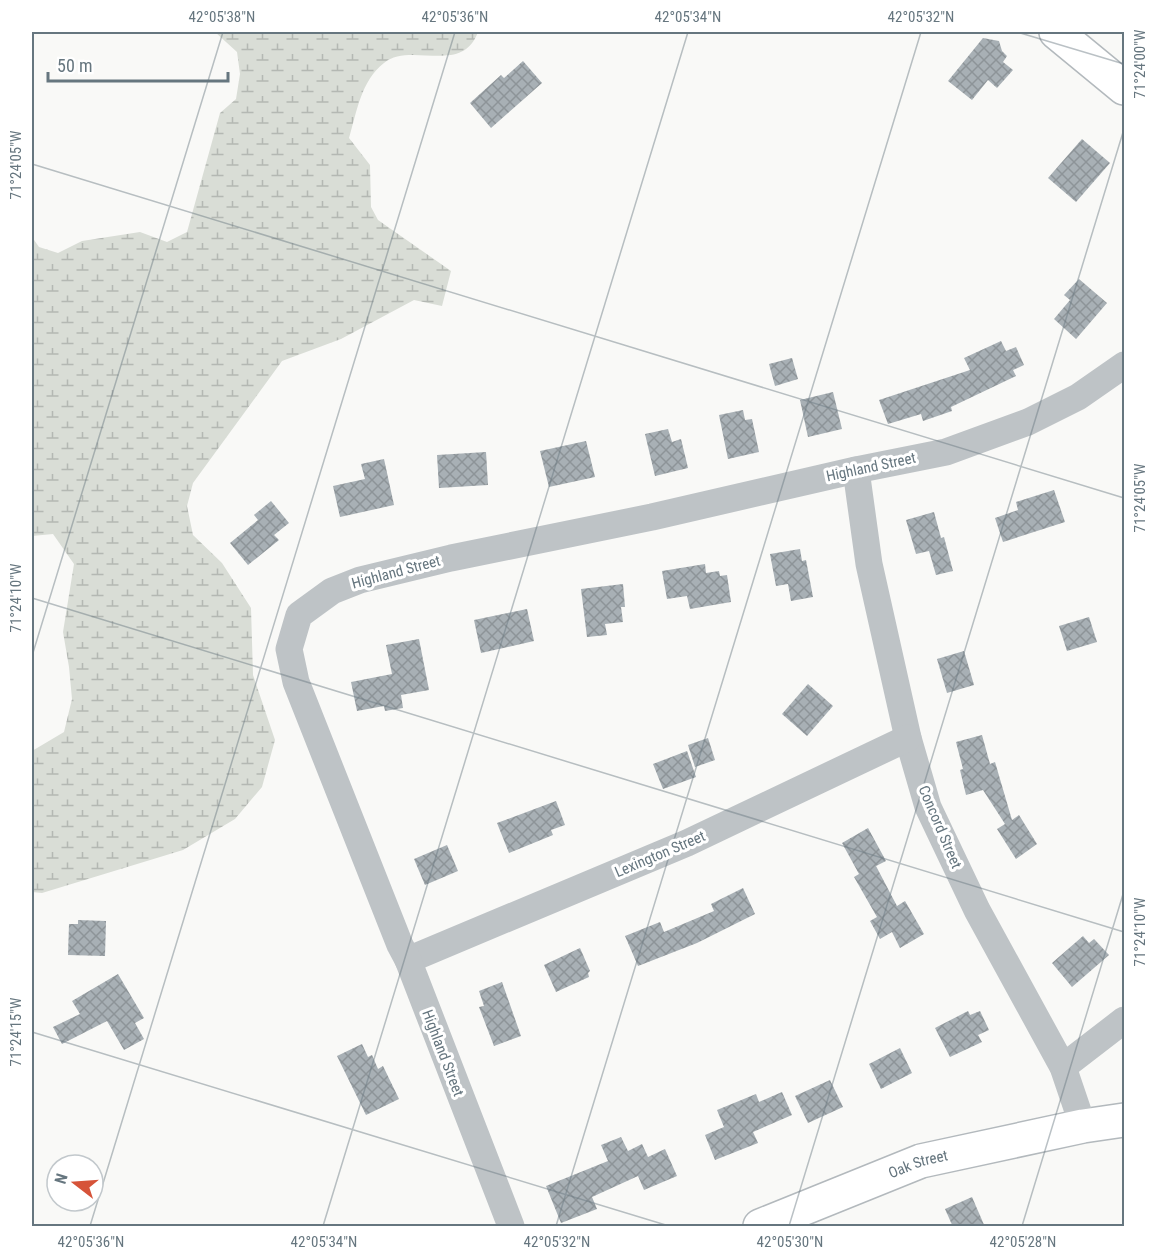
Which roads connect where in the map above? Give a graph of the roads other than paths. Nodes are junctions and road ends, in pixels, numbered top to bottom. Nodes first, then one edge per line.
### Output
1 (1056, 32) edge
2 (1125, 88) edge
3 (1125, 365) edge
4 (856, 470) junction
5 (908, 738) junction
6 (408, 960) junction
7 (1125, 1020) edge
8 (1063, 1067) junction
9 (1124, 1120) edge
10 (1083, 1126) junction
11 (511, 1227) edge
12 (760, 1227) edge

1 - 2 main road
3 - 4 street, Highland Street
4 - 5 street, Concord Street
4 - 6 street, Highland Street
5 - 6 street, Lexington Street
5 - 8 street, Concord Street
6 - 11 street, Highland Street
7 - 8 street
8 - 10 street, Concord Street
9 - 10 main road, Oak Street
10 - 12 main road, Oak Street

